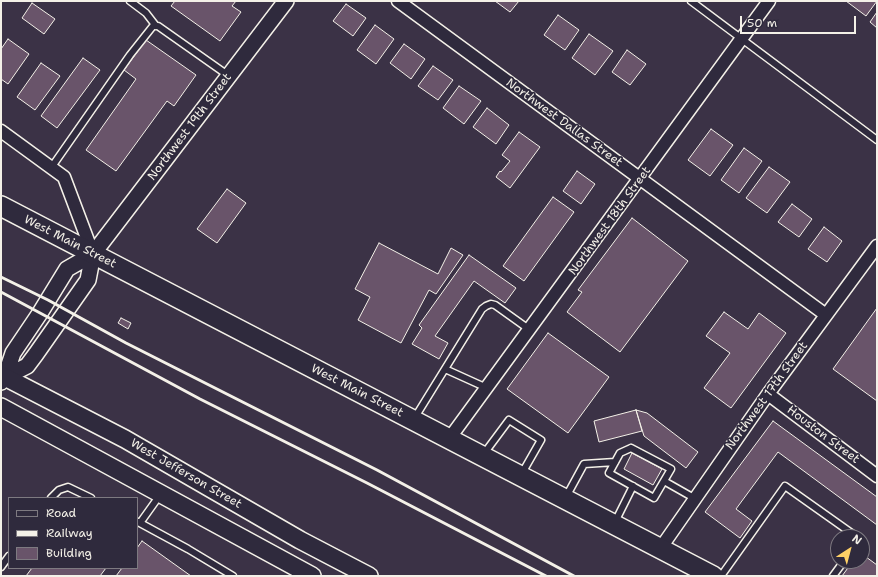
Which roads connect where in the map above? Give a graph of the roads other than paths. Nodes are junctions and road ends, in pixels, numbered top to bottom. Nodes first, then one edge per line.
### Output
1 (130, 1) edge
2 (286, 1) edge
3 (398, 1) edge
4 (691, 1) edge
5 (769, 1) edge
6 (156, 26) junction
7 (741, 40) junction
8 (229, 76) junction
9 (1, 131) edge
10 (877, 140) edge
11 (51, 168) junction
12 (640, 179) junction
13 (1, 206) edge
14 (877, 246) edge
15 (94, 254) junction
16 (826, 315) junction
17 (530, 330) junction
18 (445, 369) junction
19 (2, 378) edge
20 (487, 388) junction
21 (768, 394) junction
22 (1, 407) edge
23 (413, 420) junction
24 (449, 439) junction
25 (482, 456) junction
26 (615, 462) junction
27 (520, 476) junction
28 (877, 476) edge
29 (664, 482) junction
30 (633, 486) junction
31 (161, 494) junction
32 (52, 497) edge
33 (89, 497) edge
34 (694, 498) junction
35 (565, 499) junction
36 (139, 522) edge
37 (613, 524) junction
38 (845, 529) edge
39 (660, 548) junction
40 (8, 557) edge
41 (1, 567) edge
42 (233, 576) edge
43 (312, 576) edge
44 (369, 576) edge
45 (713, 576) edge
46 (721, 576) edge

1 - 6 lane
2 - 8 street, Northwest 19th Street
3 - 12 street, Northwest Dallas Street
4 - 7 lane
5 - 7 street, Northwest 18th Street
6 - 8 lane
6 - 11 lane
7 - 10 lane
7 - 12 street, Northwest 18th Street
8 - 15 street, Northwest 19th Street
9 - 11 street
11 - 15 street
12 - 16 street, Northwest Dallas Street
12 - 17 street, Northwest 18th Street
13 - 15 main road, West Main Street
14 - 16 street, Northwest 17th Street
15 - 19 street
15 - 19 street
15 - 23 main road, West Main Street
16 - 21 street, Northwest 17th Street
17 - 18 lane
17 - 20 street, Northwest 18th Street
18 - 20 lane
18 - 23 lane
19 - 44 main road, West Jefferson Street
20 - 24 street, Northwest 18th Street
21 - 28 street, Houston Street
21 - 34 street, Northwest 17th Street
22 - 31 main road
23 - 24 main road, West Main Street
24 - 25 main road, West Main Street
25 - 27 main road, West Main Street
25 - 27 lane
26 - 29 lane
26 - 30 lane
26 - 35 lane
27 - 35 main road, West Main Street
29 - 30 lane
29 - 34 lane
30 - 37 lane
31 - 36 lane
31 - 43 main road
32 - 33 lane
34 - 39 street, Northwest 17th Street
35 - 37 main road, West Main Street
36 - 42 lane
37 - 39 main road, West Main Street
38 - 46 lane
39 - 45 main road, West Main Street
40 - 41 lane

